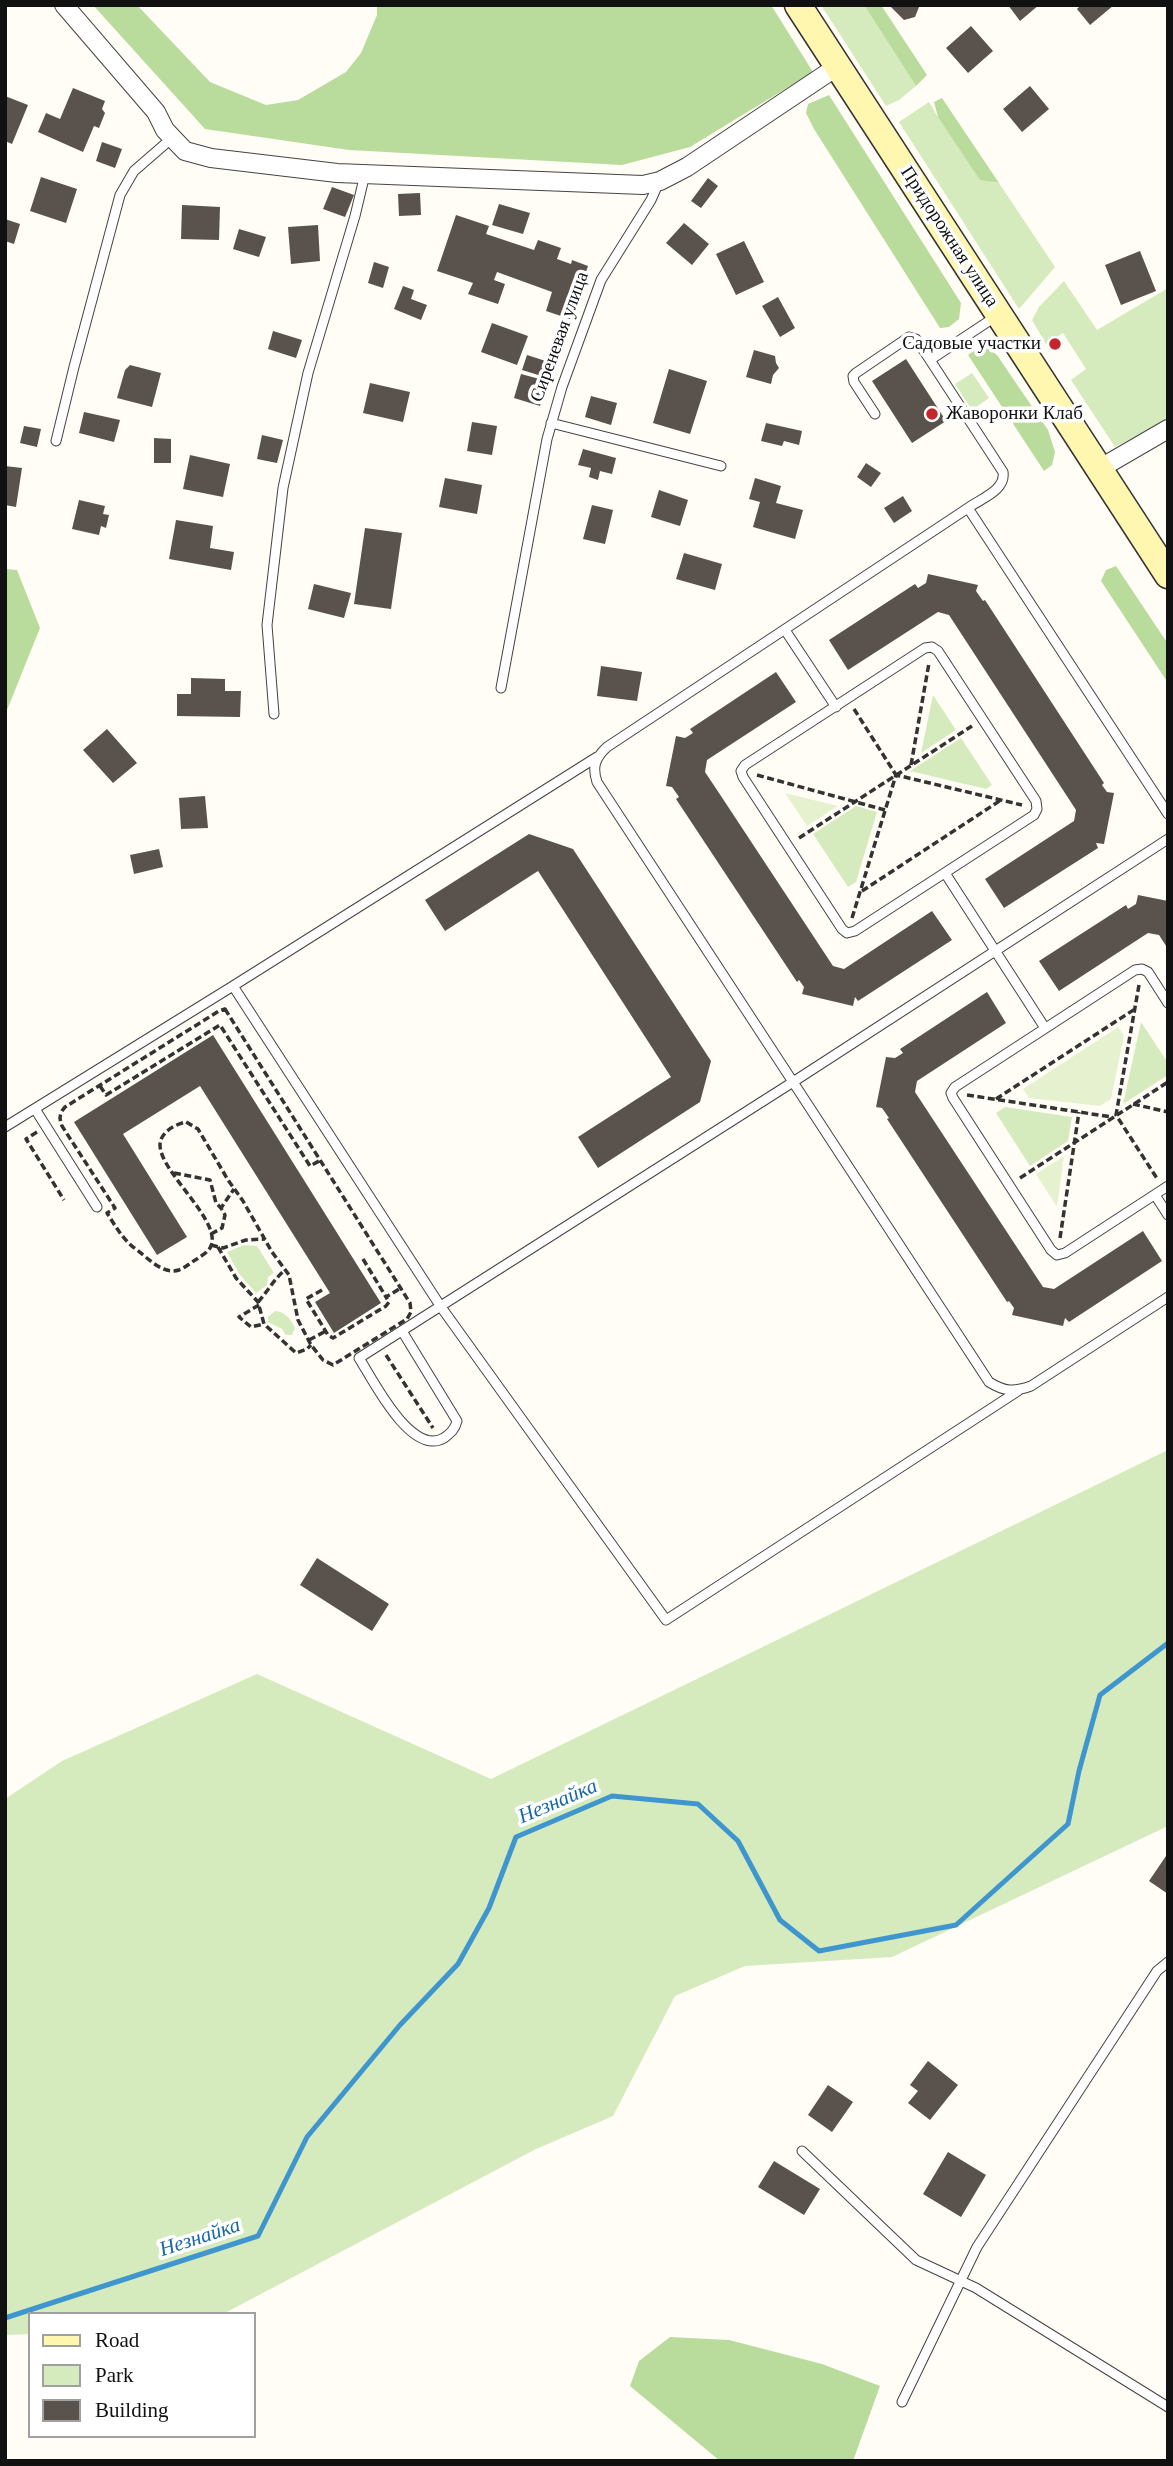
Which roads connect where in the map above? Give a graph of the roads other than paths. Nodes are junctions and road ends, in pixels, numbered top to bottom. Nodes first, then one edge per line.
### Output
1 (64, 5) edge
2 (798, 5) edge
3 (838, 66) junction
4 (172, 138) junction
5 (365, 174) junction
6 (660, 181) junction
7 (999, 314) junction
8 (929, 360) junction
9 (875, 414) dead end
10 (551, 423) junction
11 (1168, 429) edge
12 (56, 441) dead end
13 (720, 466) dead end
14 (1099, 469) junction
15 (968, 508) junction
16 (1168, 575) edge
17 (785, 629) junction
18 (501, 688) dead end
19 (835, 707) junction
20 (274, 714) dead end
21 (598, 756) junction
22 (1168, 814) edge
23 (1168, 839) edge
24 (945, 873) junction
25 (995, 951) junction
26 (233, 986) junction
27 (1168, 1003) edge
28 (1045, 1028) junction
29 (793, 1082) junction
30 (35, 1109) junction
31 (5, 1127) edge
32 (1166, 1187) edge
33 (1155, 1195) junction
34 (97, 1207) dead end
35 (1168, 1215) edge
36 (1168, 1297) edge
37 (441, 1307) junction
38 (402, 1331) junction
39 (1020, 1390) junction
40 (1168, 1963) edge
41 (802, 2151) dead end
42 (959, 2279) junction
43 (902, 2402) dead end
44 (1168, 2407) edge

1 - 4 street
2 - 3 main road, Придорожная улица
3 - 6 street
3 - 7 main road, Придорожная улица
4 - 5 street
4 - 12 lane
5 - 6 street
5 - 20 lane
6 - 10 lane, Сиреневая улица
7 - 8 lane
7 - 14 main road, Придорожная улица
8 - 9 lane
8 - 15 lane
10 - 13 lane
10 - 18 lane, Сиреневая улица
11 - 14 street
14 - 16 main road, Придорожная улица
15 - 17 lane
15 - 22 lane
17 - 19 lane
17 - 21 lane
19 - 24 lane
19 - 24 lane
21 - 26 lane
21 - 29 lane
23 - 25 lane
24 - 25 lane
25 - 28 lane
25 - 29 lane
26 - 30 lane
26 - 37 lane
27 - 28 lane
28 - 33 lane
29 - 37 lane
29 - 39 lane
30 - 31 lane
30 - 34 lane
32 - 33 lane
33 - 35 lane
36 - 39 lane
37 - 38 lane
37 - 39 lane
38 - 38 lane
40 - 42 lane
41 - 42 lane
42 - 43 lane
42 - 44 lane

